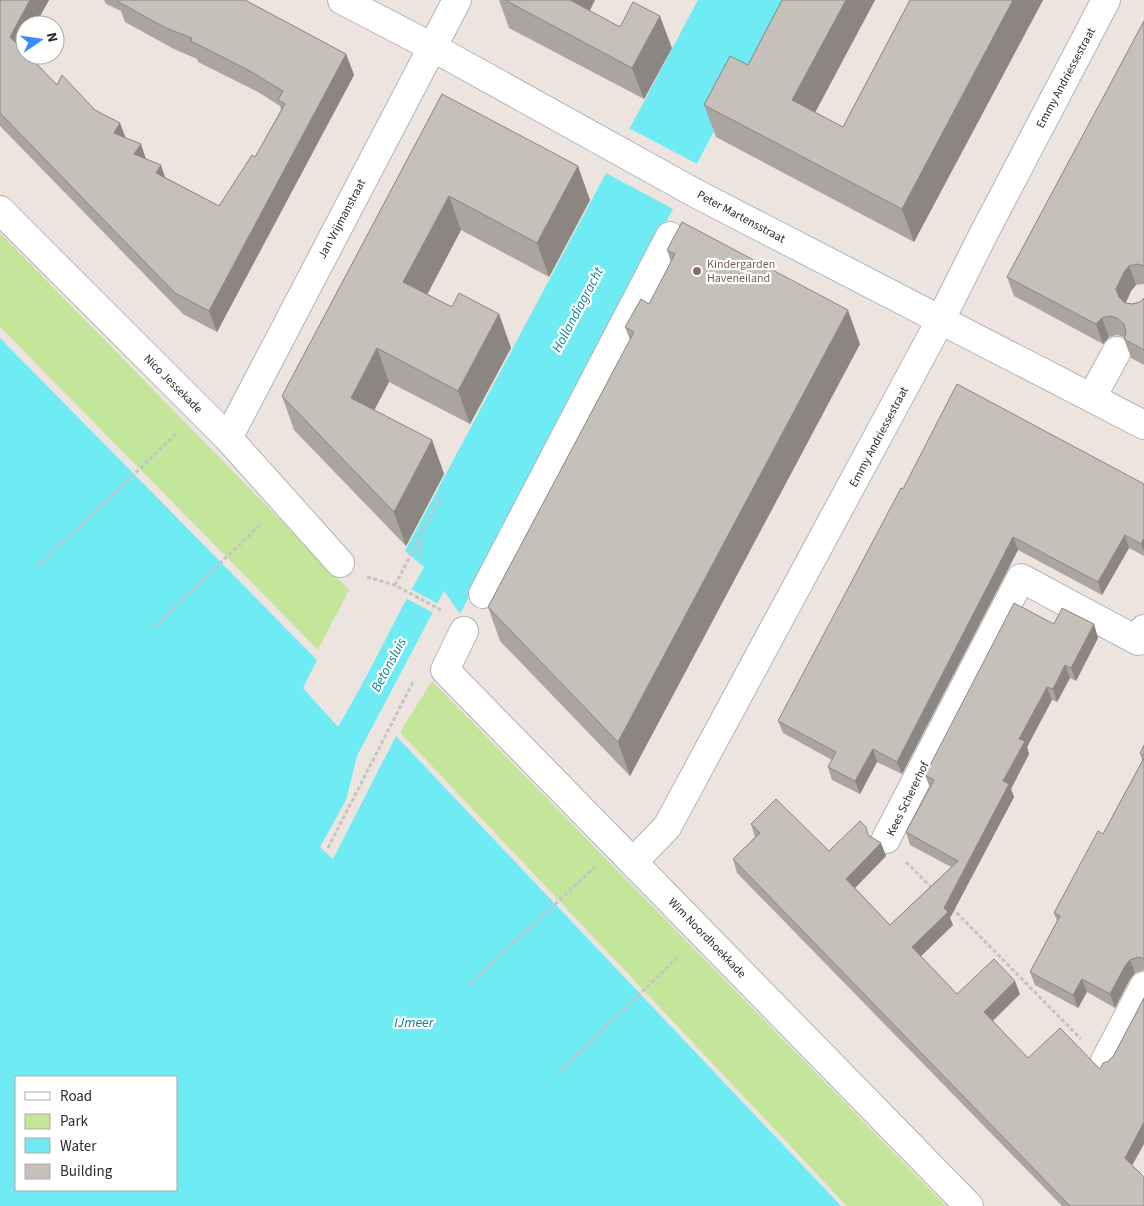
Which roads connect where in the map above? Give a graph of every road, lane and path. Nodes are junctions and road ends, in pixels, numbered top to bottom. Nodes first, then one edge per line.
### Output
1 (342, 0) edge
2 (457, 0) edge
3 (1106, 0) edge
4 (432, 47) junction
5 (0, 210) edge
6 (670, 236) dead end
7 (940, 321) junction
8 (1117, 351) dead end
9 (1092, 397) junction
10 (200, 411) junction
11 (1144, 425) edge
12 (228, 438) junction
13 (442, 495) dead end
14 (285, 501) junction
15 (421, 535) junction
16 (419, 555) dead end
17 (340, 563) dead end
18 (37, 567) dead end
19 (365, 577) dead end
20 (395, 585) junction
21 (483, 594) dead end
22 (457, 623) joint
23 (154, 627) dead end
24 (1142, 638) edge
25 (418, 673) dead end
26 (886, 838) joint
27 (328, 848) dead end
28 (625, 854) junction
29 (938, 894) edge
30 (951, 908) edge
31 (702, 934) junction
32 (469, 984) dead end
33 (1144, 986) edge
34 (1105, 1061) joint
35 (558, 1073) dead end
36 (969, 1206) edge

1 - 4 street, Peter Martensstraat
2 - 4 street, Jan Vrijmanstraat
3 - 7 street, Emmy Andriessestraat
4 - 7 street, Peter Martensstraat
4 - 12 street, Jan Vrijmanstraat
5 - 10 street, Nico Jessekade
6 - 21 street
7 - 9 street, Peter Martensstraat
7 - 28 street, Emmy Andriessestraat
8 - 9 street
9 - 11 street, Peter Martensstraat
10 - 12 street, Nico Jessekade
10 - 18 path
12 - 14 street, Nico Jessekade
13 - 15 path
14 - 17 street, Nico Jessekade
14 - 23 path
15 - 16 path
15 - 20 path
19 - 20 path
20 - 22 path
22 - 28 street, Wim Noordhoekkade
24 - 26 street, Kees Schererhof
25 - 27 path
26 - 29 path, Kees Schererhof
28 - 31 street, Wim Noordhoekkade
28 - 32 path
30 - 34 path
31 - 35 path
31 - 36 street, Wim Noordhoekkade
33 - 34 street

